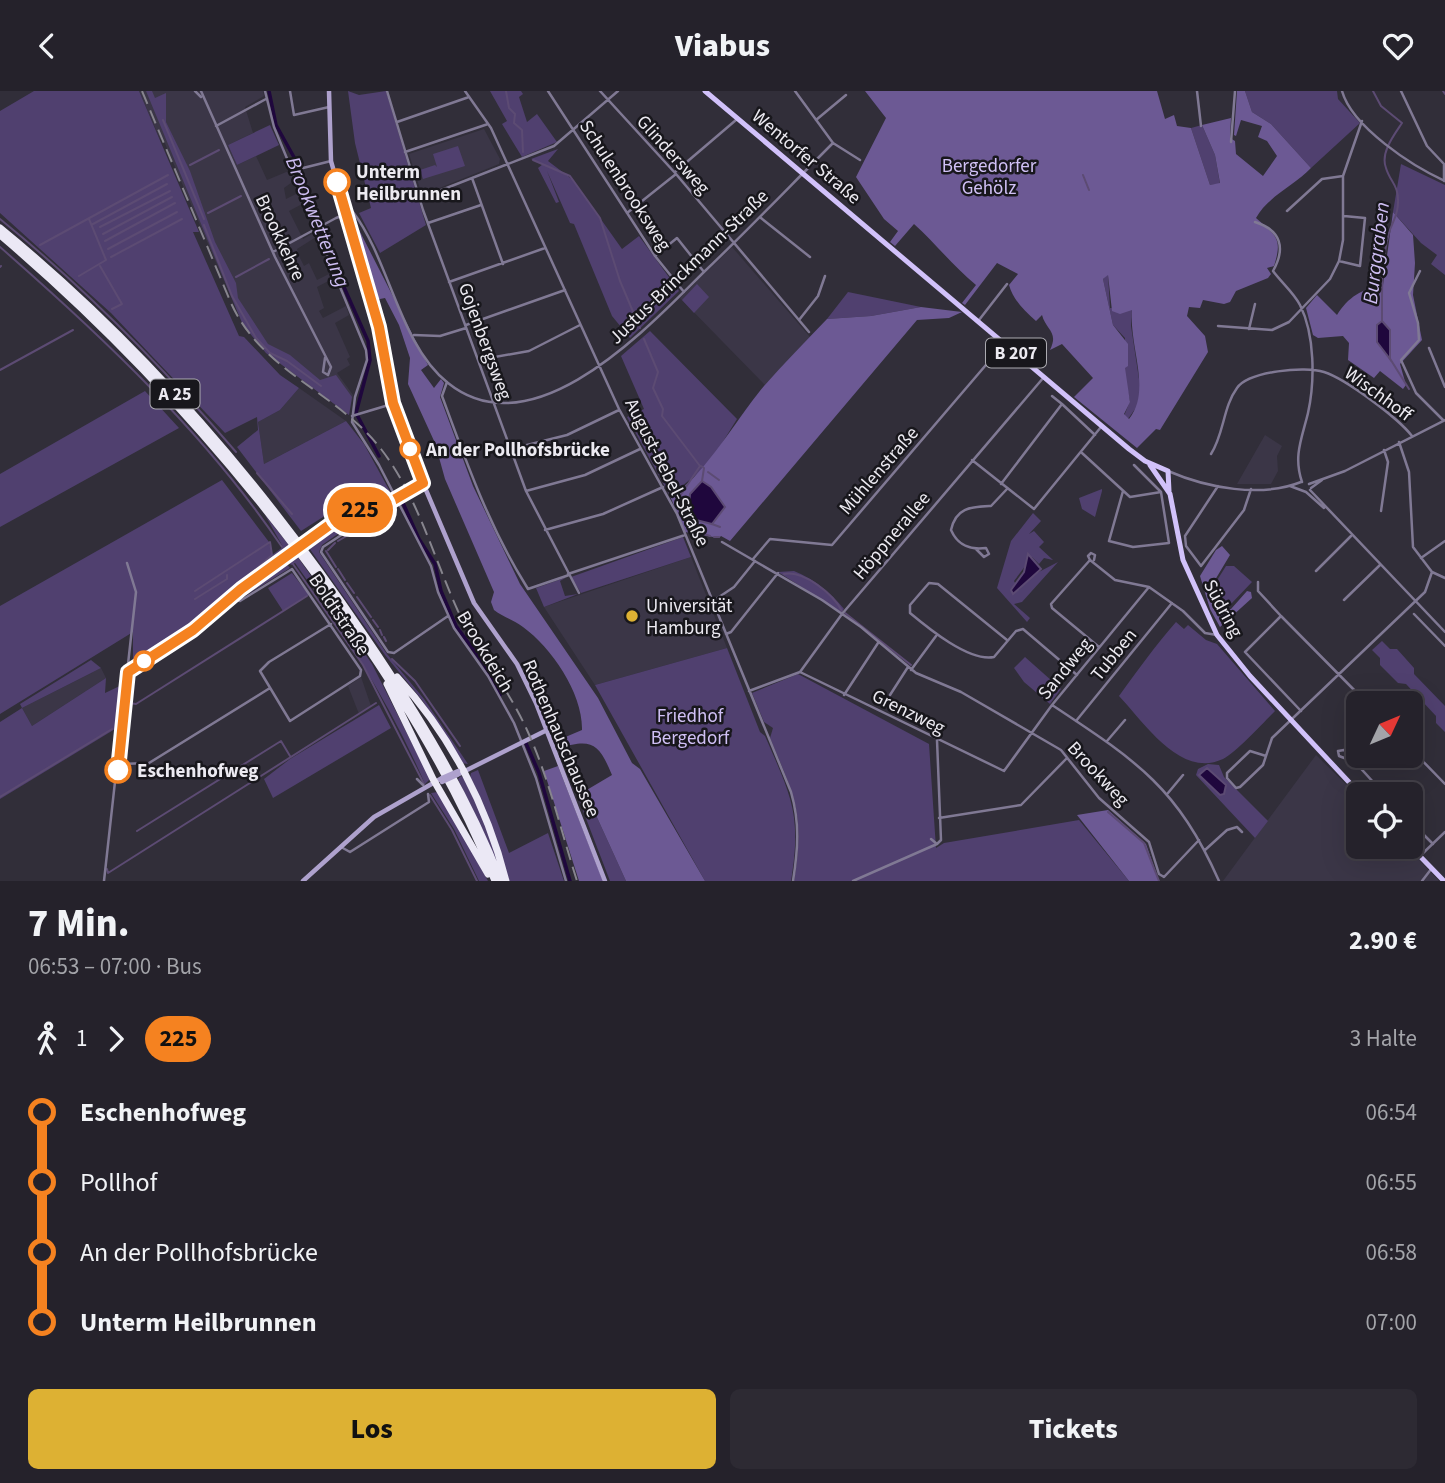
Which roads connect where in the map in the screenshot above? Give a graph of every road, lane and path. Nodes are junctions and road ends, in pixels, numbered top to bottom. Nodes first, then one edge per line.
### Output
1 (195, 91) edge
2 (201, 91) edge
3 (265, 91) edge
4 (290, 91) edge
5 (329, 91) edge
6 (387, 91) edge
7 (466, 91) edge
8 (548, 91) edge
9 (600, 91) edge
10 (618, 91) edge
11 (705, 91) edge
12 (795, 91) edge
13 (1197, 91) edge
14 (1235, 91) edge
15 (1342, 91) edge
16 (1401, 91) edge
17 (846, 95) dead end
18 (201, 97) junction
19 (470, 97) junction
20 (266, 99) junction
21 (607, 102) junction
22 (329, 107) junction
23 (738, 118) junction
24 (817, 120) junction
25 (1362, 121) junction
26 (397, 122) junction
27 (488, 124) junction
28 (215, 126) junction
29 (1201, 126) dead end
30 (574, 131) junction
31 (1231, 142) dead end
32 (833, 143) junction
33 (405, 152) junction
34 (860, 160) dead end
35 (331, 161) junction
36 (508, 165) junction
37 (303, 169) dead end
38 (676, 173) junction
39 (803, 174) junction
40 (1343, 176) junction
41 (472, 178) junction
42 (1445, 181) edge
43 (420, 199) junction
44 (482, 205) junction
45 (1287, 211) dead end
46 (347, 213) junction
47 (627, 213) junction
48 (1344, 216) junction
49 (760, 217) junction
50 (1255, 222) dead end
51 (428, 223) junction
52 (0, 228) edge
53 (317, 228) junction
54 (0, 235) edge
55 (734, 244) junction
56 (545, 248) junction
57 (273, 252) junction
58 (654, 256) junction
59 (810, 257) dead end
60 (1339, 261) junction
61 (503, 264) junction
62 (1420, 271) dead end
63 (704, 272) junction
64 (825, 276) dead end
65 (449, 282) junction
66 (1007, 284) dead end
67 (565, 290) junction
68 (684, 292) junction
69 (1255, 304) dead end
70 (1301, 309) junction
71 (799, 320) junction
72 (978, 321) junction
73 (580, 325) junction
74 (466, 326) junction
75 (1218, 326) dead end
76 (1249, 329) junction
77 (809, 332) dead end
78 (414, 335) junction
79 (1004, 344) junction
80 (1429, 348) dead end
81 (325, 358) dead end
82 (478, 360) junction
83 (600, 367) junction
84 (1311, 371) junction
85 (1044, 377) junction
86 (447, 382) junction
87 (1445, 387) edge
88 (1052, 396) dead end
89 (393, 403) junction
90 (494, 404) junction
91 (1062, 404) junction
92 (620, 409) junction
93 (355, 415) junction
94 (1444, 420) edge
95 (1102, 426) junction
96 (1095, 435) junction
97 (1412, 436) junction
98 (1399, 442) junction
99 (511, 449) junction
100 (641, 449) junction
101 (1384, 450) junction
102 (1082, 453) junction
103 (1211, 454) dead end
104 (972, 460) junction
105 (1145, 461) junction
106 (1134, 465) dead end
107 (1168, 471) junction
108 (1178, 475) junction
109 (1165, 481) junction
110 (423, 483) junction
111 (1001, 484) junction
112 (1301, 484) junction
113 (1218, 486) junction
114 (663, 487) junction
115 (1309, 488) junction
116 (1007, 489) junction
117 (1251, 489) junction
118 (526, 491) junction
119 (1123, 491) junction
120 (1161, 492) junction
121 (397, 499) junction
122 (374, 507) junction
123 (1381, 511) dead end
124 (545, 530) junction
125 (685, 535) junction
126 (1352, 536) junction
127 (1445, 541) edge
128 (722, 542) dead end
129 (976, 549) dead end
130 (1421, 558) junction
131 (754, 560) junction
132 (127, 563) dead end
133 (1380, 565) junction
134 (1315, 571) dead end
135 (1432, 572) junction
136 (778, 573) junction
137 (569, 575) junction
138 (1445, 578) edge
139 (1258, 582) dead end
140 (1149, 587) junction
141 (579, 593) dead end
142 (230, 598) junction
143 (1344, 600) dead end
144 (713, 601) junction
145 (1172, 603) junction
146 (1416, 603) junction
147 (842, 614) junction
148 (1415, 614) dead end
149 (1281, 615) junction
150 (448, 616) junction
151 (331, 624) junction
152 (1445, 632) edge
153 (726, 634) junction
154 (1217, 635) junction
155 (936, 636) junction
156 (1007, 640) junction
157 (878, 643) junction
158 (1445, 646) edge
159 (1099, 647) junction
160 (382, 666) junction
161 (909, 669) junction
162 (800, 671) junction
163 (128, 672) junction
164 (1339, 674) junction
165 (1077, 675) junction
166 (270, 688) junction
167 (748, 691) junction
168 (1355, 691) edge
169 (844, 695) junction
170 (890, 695) dead end
171 (1052, 705) junction
172 (1301, 711) junction
173 (1125, 720) dead end
174 (1076, 721) junction
175 (1290, 721) junction
176 (547, 730) junction
177 (1031, 732) junction
178 (937, 740) junction
179 (1107, 741) junction
180 (524, 742) junction
181 (1266, 756) junction
182 (1067, 758) junction
183 (1423, 761) edge
184 (119, 764) junction
185 (1359, 768) edge
186 (1006, 770) joint
187 (460, 772) junction
188 (1183, 775) dead end
189 (417, 779) dead end
190 (439, 781) junction
191 (1349, 782) edge
192 (1372, 782) edge
193 (1445, 784) edge
194 (423, 785) dead end
195 (1168, 793) junction
196 (428, 794) dead end
197 (939, 818) junction
198 (1242, 832) dead end
199 (1445, 832) edge
200 (1423, 834) edge
201 (931, 839) dead end
202 (1199, 840) junction
203 (937, 844) junction
204 (1433, 844) junction
205 (341, 847) junction
206 (1205, 850) junction
207 (1423, 853) edge
208 (1423, 859) edge
209 (1432, 868) junction
210 (104, 881) edge
211 (303, 881) edge
212 (494, 881) edge
213 (501, 881) edge
214 (506, 881) edge
215 (566, 881) edge
216 (605, 881) edge
217 (793, 881) edge
218 (853, 881) edge
219 (1219, 881) edge
220 (1422, 881) edge
221 (1444, 881) edge

1 - 18 street, Brookkehre
2 - 18 street, Brookkehre
3 - 20 street
4 - 22 street
5 - 22 main road, Rothenhauschaussee
6 - 26 street, Gojenbergsweg
7 - 19 street, August-Bebel-Straße
8 - 30 street, Schulenbrooksweg
9 - 21 street, Glindersweg
10 - 21 street
11 - 23 main road, Wentorfer Straße / B 207
12 - 24 street
13 - 29 street
14 - 31 street
15 - 25 street
16 - 42 street
17 - 24 street
18 - 28 street, Brookkehre
19 - 26 street
19 - 27 street, August-Bebel-Straße
20 - 28 street
20 - 53 street
21 - 30 street
21 - 38 street, Glindersweg
22 - 35 main road, Rothenhauschaussee
23 - 38 street
23 - 39 main road, Wentorfer Straße / B 207
24 - 32 street
25 - 40 street
25 - 42 street
26 - 33 street, Gojenbergsweg
27 - 33 street
27 - 36 street, August-Bebel-Straße
28 - 57 street, Brookkehre
30 - 36 street
30 - 47 street, Schulenbrooksweg
32 - 34 street
32 - 39 street, Justus-Brinckmann-Straße
33 - 43 street, Gojenbergsweg
35 - 37 street
35 - 46 main road, Rothenhauschaussee
36 - 41 street
36 - 56 street, August-Bebel-Straße
38 - 47 street
38 - 55 street, Glindersweg
39 - 49 street, Justus-Brinckmann-Straße
39 - 72 main road, Wentorfer Straße / B 207
40 - 45 street
40 - 48 street
41 - 43 street
41 - 44 street
43 - 51 street, Gojenbergsweg
44 - 51 street
44 - 61 street
46 - 53 street
46 - 78 street
46 - 89 main road, Rothenhauschaussee
47 - 58 street, Schulenbrooksweg
48 - 60 street
48 - 60 street
49 - 55 street, Justus-Brinckmann-Straße
49 - 59 street
50 - 70 street
51 - 65 street, Gojenbergsweg
52 - 160 highway, A 25
53 - 57 street
53 - 93 street
54 - 160 highway, A 25
55 - 63 street, Justus-Brinckmann-Straße
55 - 71 street, Glindersweg
56 - 61 street
56 - 67 street, August-Bebel-Straße
57 - 81 street, Brookkehre
58 - 63 street
58 - 68 street, Schulenbrooksweg
60 - 70 street
61 - 65 street
62 - 94 street
63 - 68 street, Justus-Brinckmann-Straße
64 - 71 street
65 - 74 street, Gojenbergsweg
66 - 72 street
67 - 73 street, August-Bebel-Straße
67 - 74 street
68 - 83 street, Justus-Brinckmann-Straße
69 - 76 street
70 - 76 street
70 - 84 street
71 - 77 street, Glindersweg
72 - 79 main road, B 207
73 - 82 street
73 - 83 street, August-Bebel-Straße
74 - 78 street
74 - 82 street, Gojenbergsweg
75 - 76 street
78 - 86 street
79 - 85 main road, B 207
79 - 131 street, Mühlenstraße
80 - 87 street
82 - 90 street, Gojenbergsweg
83 - 90 street, Justus-Brinckmann-Straße
83 - 92 street, August-Bebel-Straße
84 - 97 street, Wischhoff
84 - 103 street, Wischhoff
84 - 112 street
85 - 95 main road, B 207
85 - 104 street, Höppnerallee
86 - 90 street
86 - 137 street
88 - 91 street
89 - 93 street
89 - 110 main road, Rothenhauschaussee
90 - 99 street, Gojenbergsweg
91 - 96 street
91 - 111 street
92 - 99 street
92 - 100 street, August-Bebel-Straße
93 - 121 street, Brookdeich
94 - 97 street
95 - 96 street
95 - 105 main road, B 207
96 - 102 street
97 - 98 street
98 - 101 street
98 - 130 street
99 - 118 street, Gojenbergsweg
100 - 114 street, August-Bebel-Straße
100 - 118 street
101 - 115 street
101 - 123 street
102 - 116 street
102 - 119 street
104 - 111 street
104 - 147 street, Höppnerallee
105 - 107 main road, B 207
105 - 109 main road, Südring / B 207
106 - 120 street
107 - 108 street
107 - 109 main road, Südring / B 207
108 - 109 main road
108 - 113 street
109 - 154 main road, Südring / B 207
110 - 121 street
110 - 176 main road, Rothenhauschaussee
111 - 116 street
112 - 115 street
112 - 115 street
112 - 117 street
113 - 117 street
113 - 117 street
114 - 124 street
114 - 125 street, August-Bebel-Straße
115 - 126 street
116 - 129 street
118 - 124 street, Gojenbergsweg
119 - 120 street
119 - 120 street
121 - 122 street
121 - 150 street, Brookdeich
122 - 142 street, bridge
122 - 150 street
124 - 137 street, Gojenbergsweg
125 - 137 street
125 - 144 street, August-Bebel-Straße
126 - 133 street
126 - 134 street
127 - 130 street
128 - 131 street, Brookweg
130 - 135 street
131 - 136 street, Brookweg
131 - 144 street
132 - 163 street
133 - 143 street
133 - 146 street
135 - 138 street
135 - 146 street
136 - 147 street, Brookweg
136 - 153 street
137 - 141 street, Gojenbergsweg
139 - 149 street
140 - 145 street
140 - 159 street, Sandweg
140 - 159 street
142 - 151 street, Boldtstraße
142 - 163 street
144 - 153 street, August-Bebel-Straße
145 - 154 street
145 - 174 street, Tubben
146 - 152 street
146 - 164 street
147 - 157 street, Brookweg
147 - 162 street, Höppnerallee
148 - 158 street
149 - 164 street
149 - 172 street
150 - 180 street, Brookdeich
151 - 166 street
151 - 166 street, Boldtstraße
153 - 167 street, August-Bebel-Straße
154 - 175 main road, Südring / B 207
155 - 156 street
155 - 156 street
155 - 161 street
156 - 165 street
157 - 161 street, Brookweg
157 - 169 street
159 - 165 street, Sandweg
160 - 187 highway
160 - 190 highway
160 - 212 highway, A 25
160 - 213 highway, A 25
161 - 170 street
161 - 177 street, Brookweg
162 - 167 street
162 - 169 street, Grenzweg
163 - 184 street
164 - 168 street
164 - 172 street
165 - 171 street, Sandweg
166 - 184 street
167 - 217 street, August-Bebel-Straße
169 - 178 street, Grenzweg
171 - 174 street
171 - 177 street, Sandweg
172 - 175 street
173 - 179 street
174 - 179 street
175 - 181 street
175 - 191 main road, Südring / B 207
176 - 180 main road
176 - 216 main road, Rothenhauschaussee
177 - 182 street, Brookweg
177 - 186 street, Sandweg
178 - 186 street, Grenzweg
178 - 197 street
179 - 195 street
180 - 187 main road
180 - 215 street, Brookdeich
181 - 181 street
182 - 197 street
182 - 202 street, Brookweg
183 - 193 street
184 - 210 street
185 - 192 street
187 - 190 main road, bridge
187 - 214 highway
188 - 195 street
189 - 194 street
190 - 205 main road
190 - 212 highway
195 - 202 street
196 - 205 street
197 - 203 street
198 - 206 street
199 - 204 street
200 - 204 street
201 - 203 street
202 - 206 street
203 - 218 street
204 - 207 street
205 - 211 main road
206 - 219 street
208 - 209 main road
209 - 220 street
209 - 221 main road

